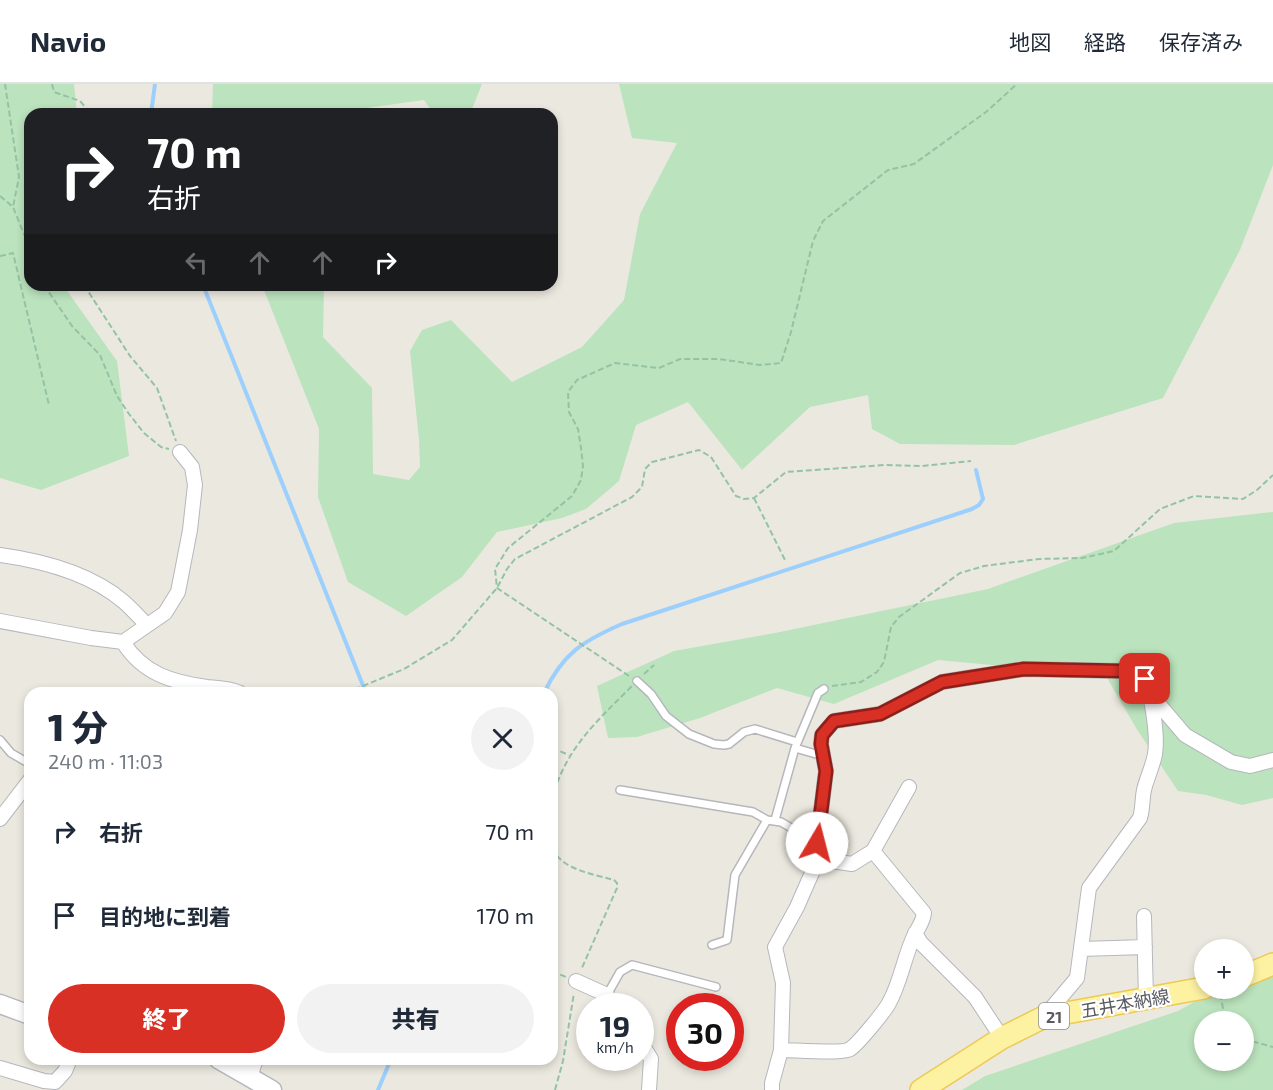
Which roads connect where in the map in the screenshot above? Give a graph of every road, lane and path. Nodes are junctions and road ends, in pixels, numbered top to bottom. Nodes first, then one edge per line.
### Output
1 (5, 84) edge
2 (52, 84) edge
3 (1017, 84) edge
4 (86, 108) edge
5 (0, 196) edge
6 (14, 207) junction
7 (24, 233) edge
8 (0, 256) edge
9 (48, 291) edge
10 (88, 291) edge
11 (49, 405) dead end
12 (180, 452) junction
13 (971, 461) dead end
14 (1273, 475) edge
15 (754, 498) junction
16 (0, 555) edge
17 (786, 562) dead end
18 (497, 588) junction
19 (0, 621) edge
20 (147, 625) junction
21 (123, 642) junction
22 (654, 664) dead end
23 (637, 681) junction
24 (176, 687) edge
25 (360, 687) edge
26 (824, 689) joint
27 (1151, 695) junction
28 (0, 740) edge
29 (796, 745) junction
30 (558, 750) edge
31 (569, 755) junction
32 (823, 756) junction
33 (1273, 760) edge
34 (24, 761) edge
35 (558, 784) edge
36 (909, 787) dead end
37 (24, 788) edge
38 (620, 790) dead end
39 (0, 819) edge
40 (767, 820) junction
41 (775, 820) junction
42 (817, 843) junction
43 (873, 851) junction
44 (558, 858) edge
45 (818, 859) junction
46 (1144, 916) dead end
47 (915, 933) junction
48 (712, 945) dead end
49 (1145, 947) junction
50 (1081, 949) junction
51 (1273, 964) edge
52 (1254, 972) edge
53 (558, 974) edge
54 (576, 981) junction
55 (716, 987) dead end
56 (1194, 990) edge
57 (595, 993) edge
58 (611, 993) edge
59 (1146, 1000) junction
60 (0, 1004) edge
61 (24, 1013) edge
62 (1044, 1017) junction
63 (1002, 1038) junction
64 (1254, 1042) edge
65 (1273, 1047) edge
66 (781, 1050) junction
67 (67, 1065) edge
68 (229, 1065) edge
69 (254, 1065) edge
70 (650, 1071) edge
71 (1, 1072) edge
72 (250, 1077) junction
73 (55, 1086) edge
74 (272, 1090) edge
75 (555, 1090) edge
76 (649, 1090) edge
77 (772, 1090) edge
78 (921, 1090) edge

1 - 6 path
2 - 4 path
3 - 18 path
5 - 6 path
6 - 7 path
8 - 11 path
9 - 12 path
10 - 12 path
12 - 20 street
13 - 15 path
14 - 26 path
15 - 17 path
15 - 18 path
16 - 20 street
18 - 23 path
18 - 25 path
19 - 21 street
20 - 21 street
21 - 24 street
22 - 23 path
23 - 29 lane
23 - 31 path
26 - 29 lane
27 - 32 street
27 - 33 street
27 - 50 street
28 - 34 lane
29 - 32 lane
29 - 41 lane
30 - 31 path
31 - 35 path
32 - 42 street
36 - 43 street
37 - 39 street
38 - 40 lane
40 - 41 lane
40 - 48 lane
41 - 42 lane
42 - 45 street
43 - 45 street
43 - 47 street
44 - 54 path
45 - 66 street
46 - 49 street
47 - 63 street
47 - 66 street
49 - 50 street
49 - 59 street
50 - 62 street
51 - 52 main road
53 - 54 path
54 - 57 street
54 - 75 path
55 - 58 lane
56 - 59 main road, 五井本納線 / 21
59 - 62 main road, 五井本納線 / 21
60 - 61 main road
62 - 63 main road, 五井本納線 / 21
63 - 78 main road, 五井本納線 / 21
64 - 65 path
66 - 77 street
67 - 73 street
68 - 72 main road
69 - 72 street
70 - 76 street
71 - 73 street
72 - 74 main road

